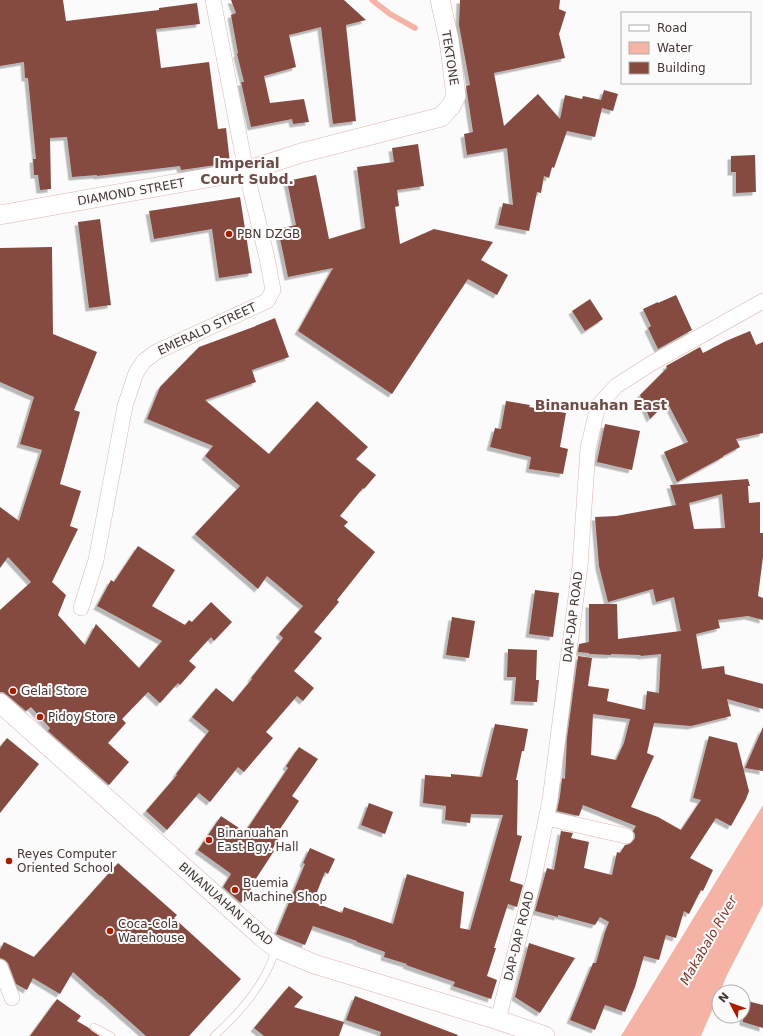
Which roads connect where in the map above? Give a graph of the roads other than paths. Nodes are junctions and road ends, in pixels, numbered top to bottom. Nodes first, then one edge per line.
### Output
1 (213, 0) edge
2 (440, 0) edge
3 (423, 121) joint
4 (246, 171) junction
5 (0, 215) edge
6 (763, 301) edge
7 (81, 608) dead end
8 (0, 704) edge
9 (546, 818) junction
10 (626, 836) dead end
11 (276, 948) junction
12 (0, 967) edge
13 (12, 998) dead end
14 (498, 1020) junction
15 (94, 1027) dead end
16 (111, 1036) edge
17 (214, 1036) edge
18 (545, 1036) edge

1 - 4 street, EMERALD STREET
2 - 3 street, TEKTONE
3 - 4 street, DIAMOND STREET
4 - 5 street, DIAMOND STREET
4 - 7 street, EMERALD STREET
6 - 9 street, DAP-DAP ROAD
8 - 11 street, BINANUAHAN ROAD
9 - 10 street
9 - 14 street, DAP-DAP ROAD
11 - 14 street, BINANUAHAN ROAD
11 - 17 lane
12 - 13 street
14 - 18 street, BINANUAHAN ROAD
15 - 16 lane

